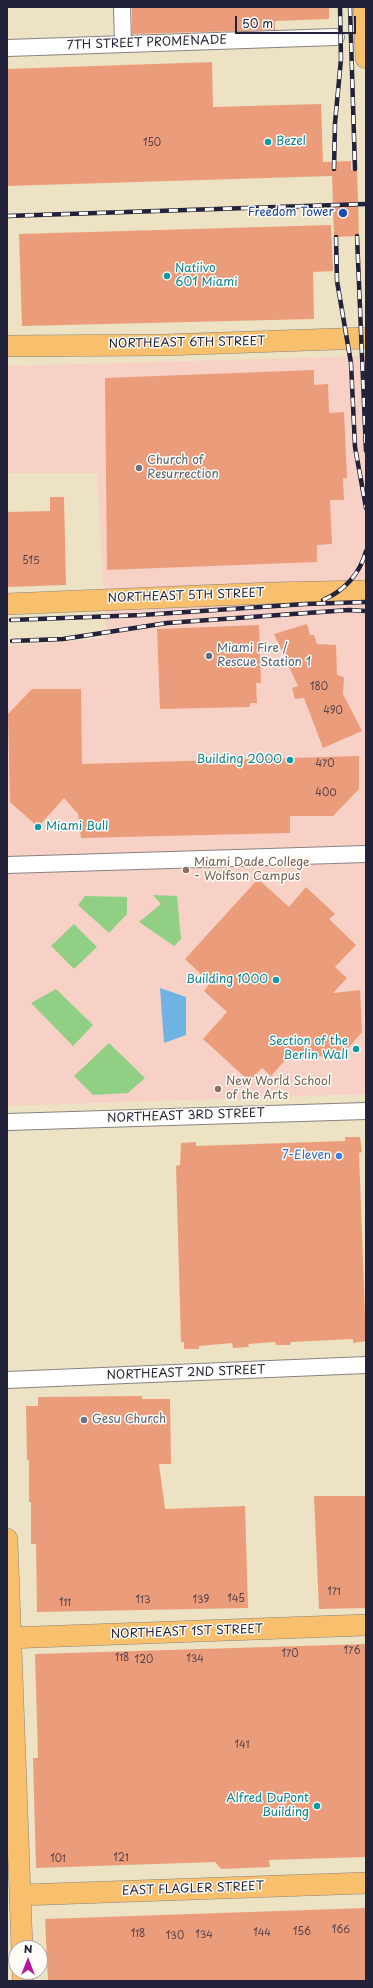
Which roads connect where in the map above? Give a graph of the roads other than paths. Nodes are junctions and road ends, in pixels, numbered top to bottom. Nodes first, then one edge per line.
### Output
1 (122, 7) edge
2 (364, 7) edge
3 (336, 37) dead end
4 (123, 44) junction
5 (7, 48) edge
6 (366, 58) edge
7 (366, 338) edge
8 (7, 346) edge
9 (366, 591) edge
10 (7, 604) edge
11 (366, 854) edge
12 (7, 865) edge
13 (366, 1111) edge
14 (7, 1122) edge
15 (366, 1365) edge
16 (7, 1380) edge
17 (7, 1538) edge
18 (366, 1625) edge
19 (9, 1638) edge
20 (366, 1883) edge
21 (21, 1895) junction
22 (22, 1940) edge

1 - 4 street
2 - 6 main road
3 - 4 street, 7TH STREET PROMENADE
4 - 5 street, 7TH STREET PROMENADE
7 - 8 main road, NORTHEAST 6TH STREET
9 - 10 main road, NORTHEAST 5TH STREET
11 - 12 street
13 - 14 street, NORTHEAST 3RD STREET
15 - 16 street, NORTHEAST 2ND STREET
17 - 19 main road
18 - 19 main road, NORTHEAST 1ST STREET
19 - 21 main road
20 - 21 main road, EAST FLAGLER STREET
21 - 22 main road

